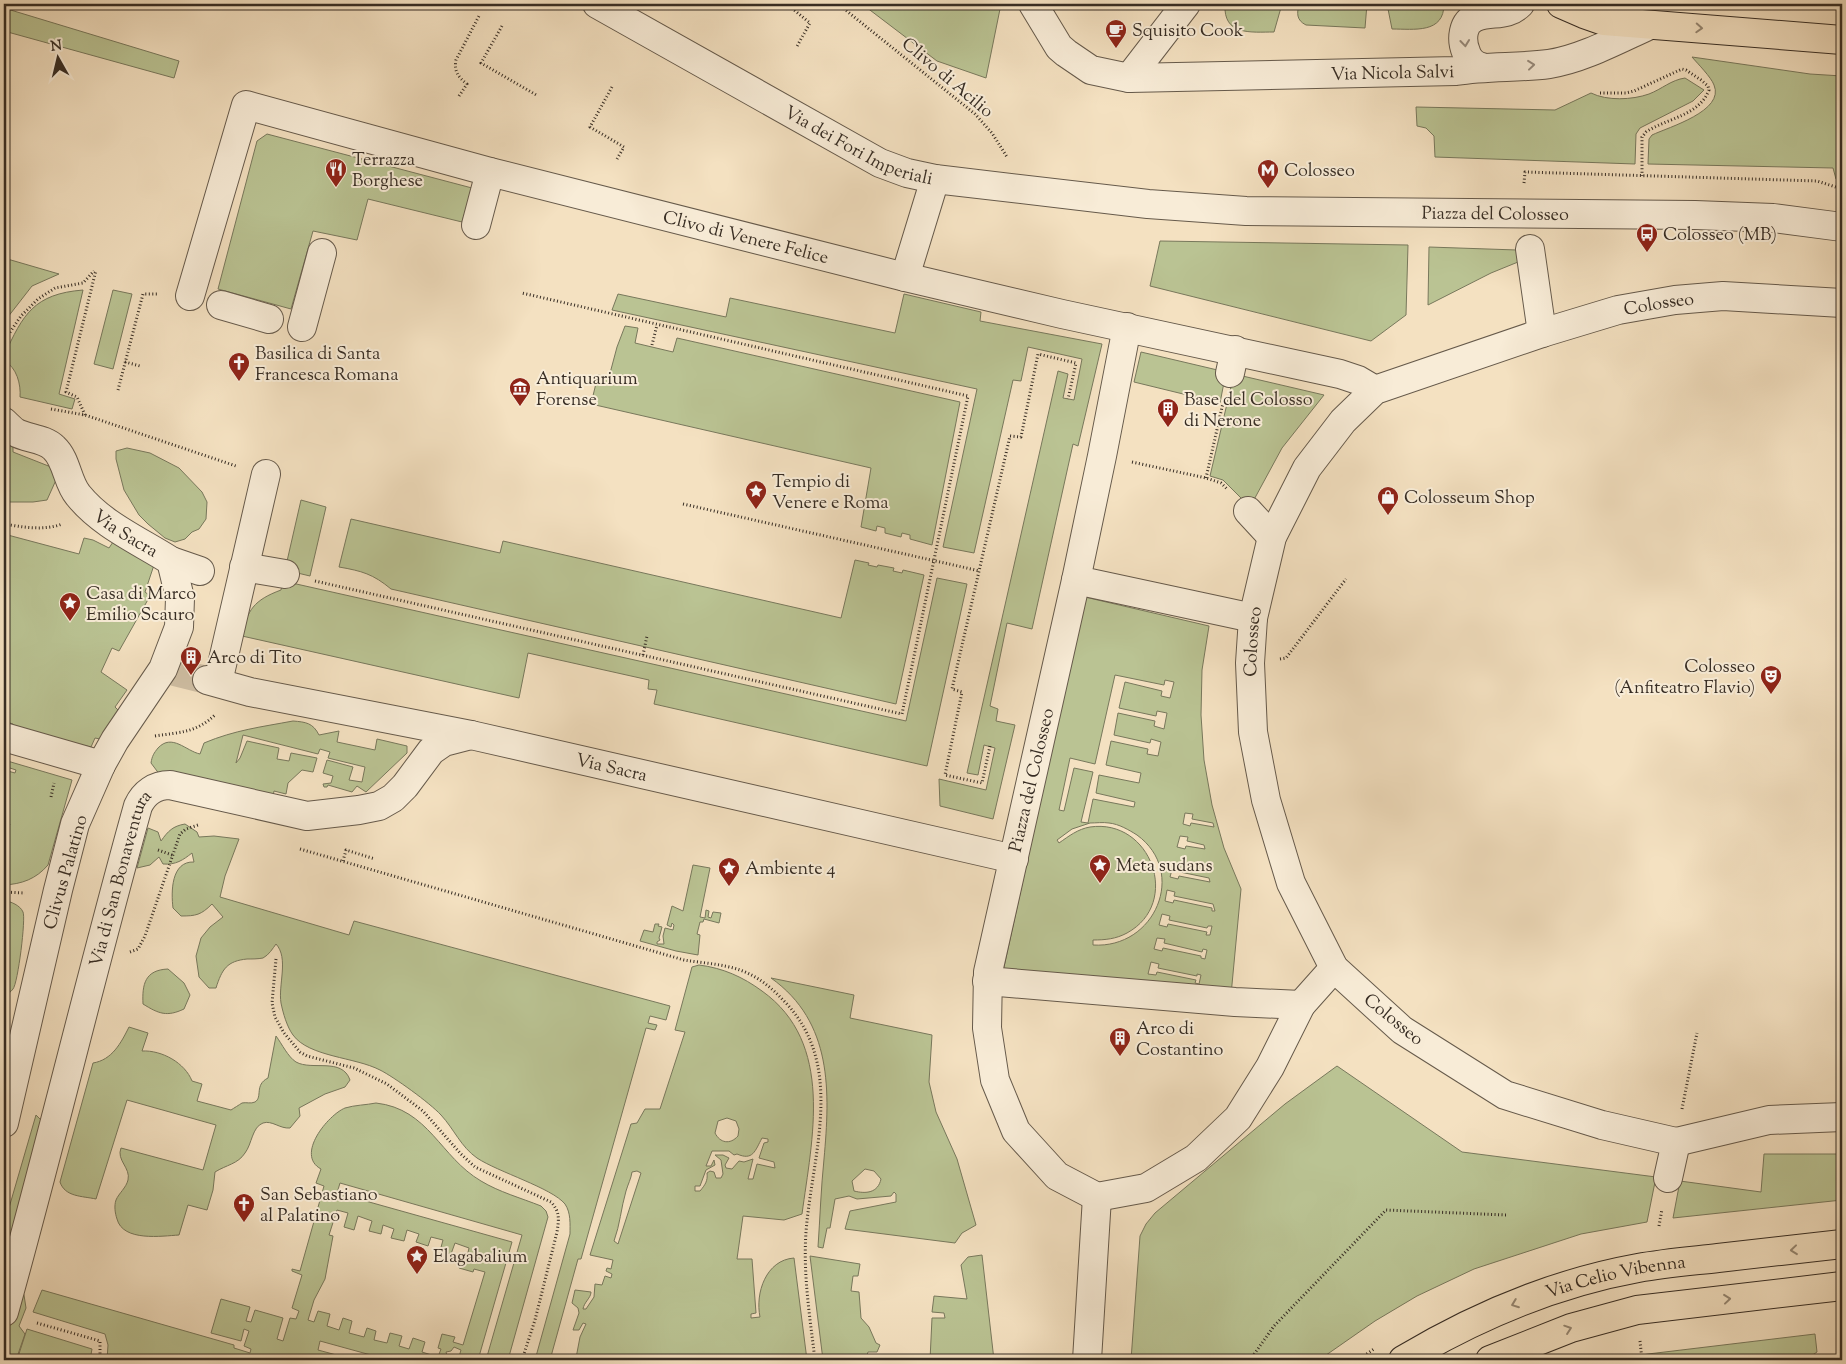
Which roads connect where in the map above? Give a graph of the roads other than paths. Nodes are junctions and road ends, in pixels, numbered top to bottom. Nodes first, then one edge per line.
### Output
1 (597, 4) edge
2 (1033, 4) edge
3 (1186, 4) edge
4 (1520, 4) edge
5 (1561, 4) edge
6 (1599, 11) edge
7 (1482, 12) edge
8 (1650, 26) junction
9 (1842, 40) edge
10 (1482, 67) junction
11 (1129, 78) junction
12 (490, 172) junction
13 (935, 180) junction
14 (1148, 204) joint
15 (476, 225) dead end
16 (1842, 227) edge
17 (1530, 249) dead end
18 (322, 253) dead end
19 (905, 277) junction
20 (190, 296) dead end
21 (1842, 303) edge
22 (221, 305) dead end
23 (269, 318) dead end
24 (302, 327) dead end
25 (1127, 327) junction
26 (1542, 333) junction
27 (1376, 390) junction
28 (4, 422) edge
29 (254, 471) road end
30 (1248, 510) road end
31 (1272, 537) junction
32 (171, 560) junction
33 (226, 574) junction
34 (285, 574) road end
35 (1076, 580) junction
36 (1253, 618) junction
37 (166, 670) joint
38 (471, 735) junction
39 (4, 737) edge
40 (101, 765) junction
41 (1014, 859) junction
42 (1334, 968) junction
43 (987, 981) junction
44 (1301, 1005) junction
45 (1842, 1117) edge
46 (4, 1124) edge
47 (1676, 1142) junction
48 (1668, 1178) dead end
49 (1097, 1197) junction
50 (1842, 1244) edge
51 (1842, 1286) edge
52 (4, 1312) edge
53 (1087, 1360) edge
54 (1403, 1360) edge
55 (1490, 1360) edge

1 - 13 street, Via dei Fori Imperiali
2 - 11 street, Via Nicola Salvi
3 - 11 street
4 - 7 street
5 - 6 main road, Via Nicola Salvi
6 - 8 main road, Via Nicola Salvi
7 -> 10 street
8 -> 9 main road, Via Nicola Salvi
10 -> 8 street, Via Nicola Salvi
10 - 11 street, Via Nicola Salvi
12 - 15 street
12 - 19 street, Clivo di Venere Felice
12 - 20 street, Clivo di Venere Felice
13 - 14 street, Via dei Fori Imperiali
13 - 19 street
14 - 16 street, Piazza del Colosseo
17 - 26 street
18 - 24 street
19 - 25 street, Clivo di Venere Felice
21 - 26 street, Colosseo
22 - 23 street
25 - 27 street, Clivo di Venere Felice
25 - 35 street, Piazza del Colosseo
26 - 27 street, Colosseo
27 - 31 street, Colosseo
28 - 32 street, Via Sacra
29 - 33 street
30 - 31 street
31 - 36 street, Colosseo
32 - 33 street
32 - 37 street, Via Sacra
33 - 34 street
33 - 38 street, Via Sacra
35 - 36 street
35 - 41 street, Piazza del Colosseo
36 - 42 street, Colosseo
37 - 40 street, Clivus Palatino
38 - 41 street, Via Sacra
38 - 52 street, Via di San Bonaventura
39 - 40 street
40 - 46 street, Clivus Palatino
41 - 43 street, Piazza del Colosseo
42 - 44 street
42 - 47 street, Colosseo
43 - 44 street
43 - 49 street, Piazza del Colosseo
44 - 49 street
45 - 47 street
47 - 48 street
49 - 53 street
50 -> 54 main road, Via Celio Vibenna
55 -> 51 main road, Via Celio Vibenna

